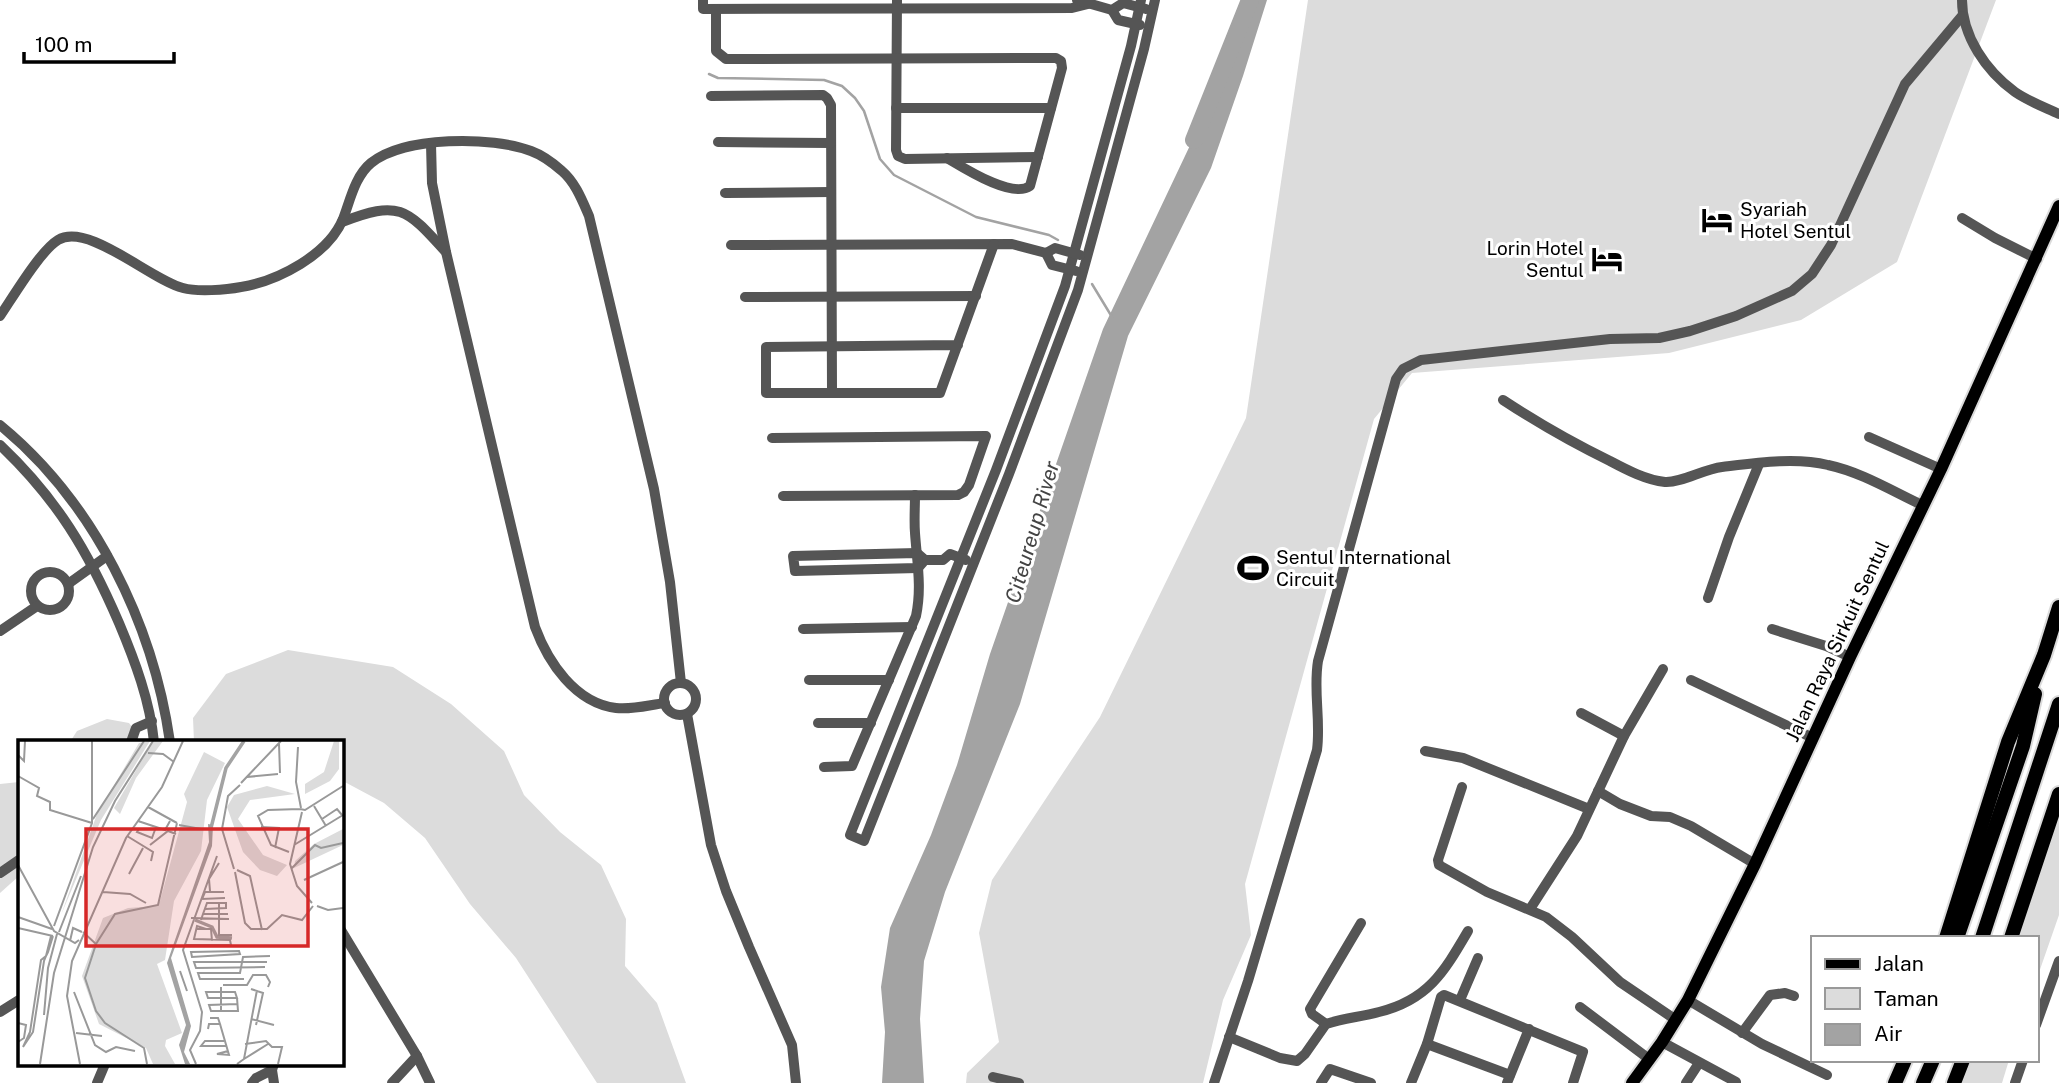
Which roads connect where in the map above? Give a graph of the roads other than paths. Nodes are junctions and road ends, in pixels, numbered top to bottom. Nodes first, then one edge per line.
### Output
1 (703, 0) edge
2 (1077, 0) edge
3 (1962, 0) edge
4 (898, 4) edge
5 (1088, 4) junction
6 (1141, 4) edge
7 (789, 5) edge
8 (1154, 5) edge
9 (716, 9) junction
10 (1112, 10) junction
11 (1962, 16) junction
12 (1136, 24) junction
13 (1149, 28) junction
14 (897, 58) junction
15 (711, 96) dead end
16 (896, 108) junction
17 (1051, 108) junction
18 (2059, 114) edge
19 (718, 142) dead end
20 (831, 143) junction
21 (430, 144) junction
22 (1038, 157) junction
23 (947, 158) junction
24 (831, 192) junction
25 (725, 193) dead end
26 (2059, 206) edge
27 (1962, 218) dead end
28 (342, 222) junction
29 (831, 244) junction
30 (995, 244) junction
31 (732, 245) dead end
32 (446, 252) junction
33 (1046, 253) junction
34 (1074, 253) junction
35 (1087, 257) junction
36 (2037, 259) junction
37 (1070, 270) junction
38 (1083, 273) junction
39 (976, 296) junction
40 (745, 297) dead end
41 (831, 297) junction
42 (0, 316) edge
43 (958, 345) junction
44 (832, 346) junction
45 (832, 393) junction
46 (1503, 400) dead end
47 (0, 425) edge
48 (772, 438) dead end
49 (1869, 438) dead end
50 (0, 444) edge
51 (1759, 464) junction
52 (1941, 469) junction
53 (915, 495) junction
54 (783, 496) dead end
55 (1922, 505) junction
56 (107, 556) junction
57 (960, 558) junction
58 (920, 560) junction
59 (943, 560) junction
60 (973, 563) junction
61 (93, 565) junction
62 (954, 573) junction
63 (967, 578) junction
64 (68, 583) junction
65 (1708, 598) dead end
66 (37, 606) junction
67 (2059, 607) edge
68 (912, 627) junction
69 (803, 629) dead end
70 (1772, 629) dead end
71 (0, 631) edge
72 (2044, 655) junction
73 (1850, 657) junction
74 (1663, 669) dead end
75 (809, 680) dead end
76 (889, 680) junction
77 (1691, 680) dead end
78 (681, 683) junction
79 (665, 703) junction
80 (2059, 704) edge
81 (1581, 713) dead end
82 (687, 714) junction
83 (152, 721) junction
84 (818, 723) dead end
85 (870, 723) junction
86 (1624, 736) junction
87 (1812, 738) junction
88 (132, 740) edge
89 (155, 740) edge
90 (170, 740) edge
91 (1425, 751) dead end
92 (824, 766) dead end
93 (1462, 787) dead end
94 (1598, 791) junction
95 (2059, 794) edge
96 (1590, 809) junction
97 (18, 861) edge
98 (1755, 864) junction
99 (0, 873) edge
100 (1530, 909) junction
101 (1361, 923) dead end
102 (1468, 931) dead end
103 (343, 934) edge
104 (1947, 936) edge
105 (1958, 936) edge
106 (1983, 936) edge
107 (2012, 936) edge
108 (1478, 958) dead end
109 (2059, 961) edge
110 (1794, 996) dead end
111 (1460, 1000) junction
112 (1688, 1000) junction
113 (18, 1001) edge
114 (1580, 1007) dead end
115 (0, 1012) edge
116 (2038, 1019) edge
117 (1676, 1020) junction
118 (1326, 1024) junction
119 (1529, 1029) junction
120 (1742, 1032) junction
121 (1230, 1037) junction
122 (1662, 1042) junction
123 (1427, 1044) junction
124 (417, 1056) junction
125 (1649, 1059) junction
126 (1904, 1062) edge
127 (1932, 1062) edge
128 (1962, 1062) edge
129 (2022, 1062) edge
130 (1699, 1063) junction
131 (104, 1066) edge
132 (273, 1067) edge
133 (1827, 1075) dead end
134 (993, 1077) dead end
135 (1508, 1079) edge
136 (1736, 1082) edge
137 (97, 1083) edge
138 (253, 1083) edge
139 (274, 1083) edge
140 (392, 1083) edge
141 (430, 1083) edge
142 (796, 1083) edge
143 (1019, 1083) edge
144 (1214, 1083) edge
145 (1321, 1083) edge
146 (1371, 1083) edge
147 (1412, 1083) edge
148 (1573, 1083) edge
149 (1632, 1083) edge
150 (1686, 1083) edge
151 (1895, 1083) edge
152 (1923, 1083) edge
153 (1954, 1083) edge
154 (2015, 1083) edge

1 - 9 street
2 - 5 street
3 - 11 street
4 - 5 street
4 - 7 street
4 - 14 street
5 - 10 street
6 - 8 street
6 - 10 street
6 - 12 street
7 - 9 street
8 - 13 street
9 - 14 street
10 - 12 street
11 - 18 street
11 - 121 street
12 - 13 street
12 - 34 street
13 - 35 street
14 - 16 street
14 - 17 street
15 - 20 street
16 - 17 street
16 - 23 street
17 - 22 street
19 - 20 street
20 - 24 street
21 - 28 street
21 - 32 street
21 - 78 street
22 - 23 street
22 - 23 street
24 - 25 street
24 - 29 street
26 - 36 main road, Jalan Raya Sirkuit Sentul
27 - 36 street
28 - 32 street
28 - 42 street
29 - 30 street
29 - 31 street
29 - 41 street
30 - 33 street
30 - 39 street
32 - 79 street
33 - 34 street
33 - 37 street
34 - 35 street
34 - 37 street
35 - 38 street
36 - 52 main road, Jalan Raya Sirkuit Sentul
37 - 38 street
37 - 57 street
38 - 60 street
39 - 41 street
39 - 43 street
40 - 41 street
41 - 44 street
43 - 44 street
43 - 45 street
44 - 45 street
44 - 45 street
46 - 51 street
47 - 56 street
48 - 53 street
49 - 52 street
50 - 61 street
51 - 55 street
51 - 65 street
52 - 55 main road, Jalan Raya Sirkuit Sentul
53 - 54 street
53 - 58 street
55 - 73 main road, Jalan Raya Sirkuit Sentul
56 - 61 street
56 - 90 street
57 - 59 street
57 - 60 street
57 - 62 street
58 - 58 street
58 - 59 street
58 - 68 street
59 - 62 street
60 - 63 street
61 - 64 street
61 - 83 street
62 - 63 street
62 - 63 street
64 - 66 street
64 - 66 street
66 - 71 street
67 - 72 highway
68 - 69 street
68 - 76 street
70 - 73 street
72 - 104 highway
72 - 105 highway
73 - 87 main road, Jalan Raya Sirkuit Sentul
74 - 86 street
75 - 76 street
76 - 85 street
77 - 87 street
78 - 79 street
78 - 82 street
79 - 82 street
80 - 106 highway
81 - 86 street
82 - 142 street
83 - 88 street
83 - 89 street
84 - 85 street
85 - 92 street
86 - 94 street
87 - 98 main road, Jalan Raya Sirkuit Sentul
91 - 96 street
93 - 100 street
94 - 96 street
94 - 98 street
95 - 107 highway
96 - 100 street
97 - 99 street
98 - 112 main road, Jalan Raya Sirkuit Sentul
100 - 117 street
101 - 118 street
102 - 118 street
103 - 124 street
108 - 111 street
109 - 116 street
110 - 120 street
111 - 119 street
111 - 123 street
112 - 117 main road, Jalan Raya Sirkuit Sentul
112 - 120 street
113 - 115 street
114 - 125 street
117 - 122 main road, Jalan Raya Sirkuit Sentul
118 - 121 street
119 - 135 street
119 - 148 street
120 - 133 street
121 - 144 street
122 - 125 main road, Jalan Raya Sirkuit Sentul
122 - 130 street
123 - 135 street
123 - 147 street
124 - 140 street
124 - 141 street
125 - 149 main road, Jalan Raya Sirkuit Sentul
126 - 151 highway
127 - 152 highway
128 - 153 highway
129 - 154 street
130 - 136 street
130 - 150 street
131 - 137 street
132 - 138 street
132 - 139 street
134 - 143 street
145 - 146 street

